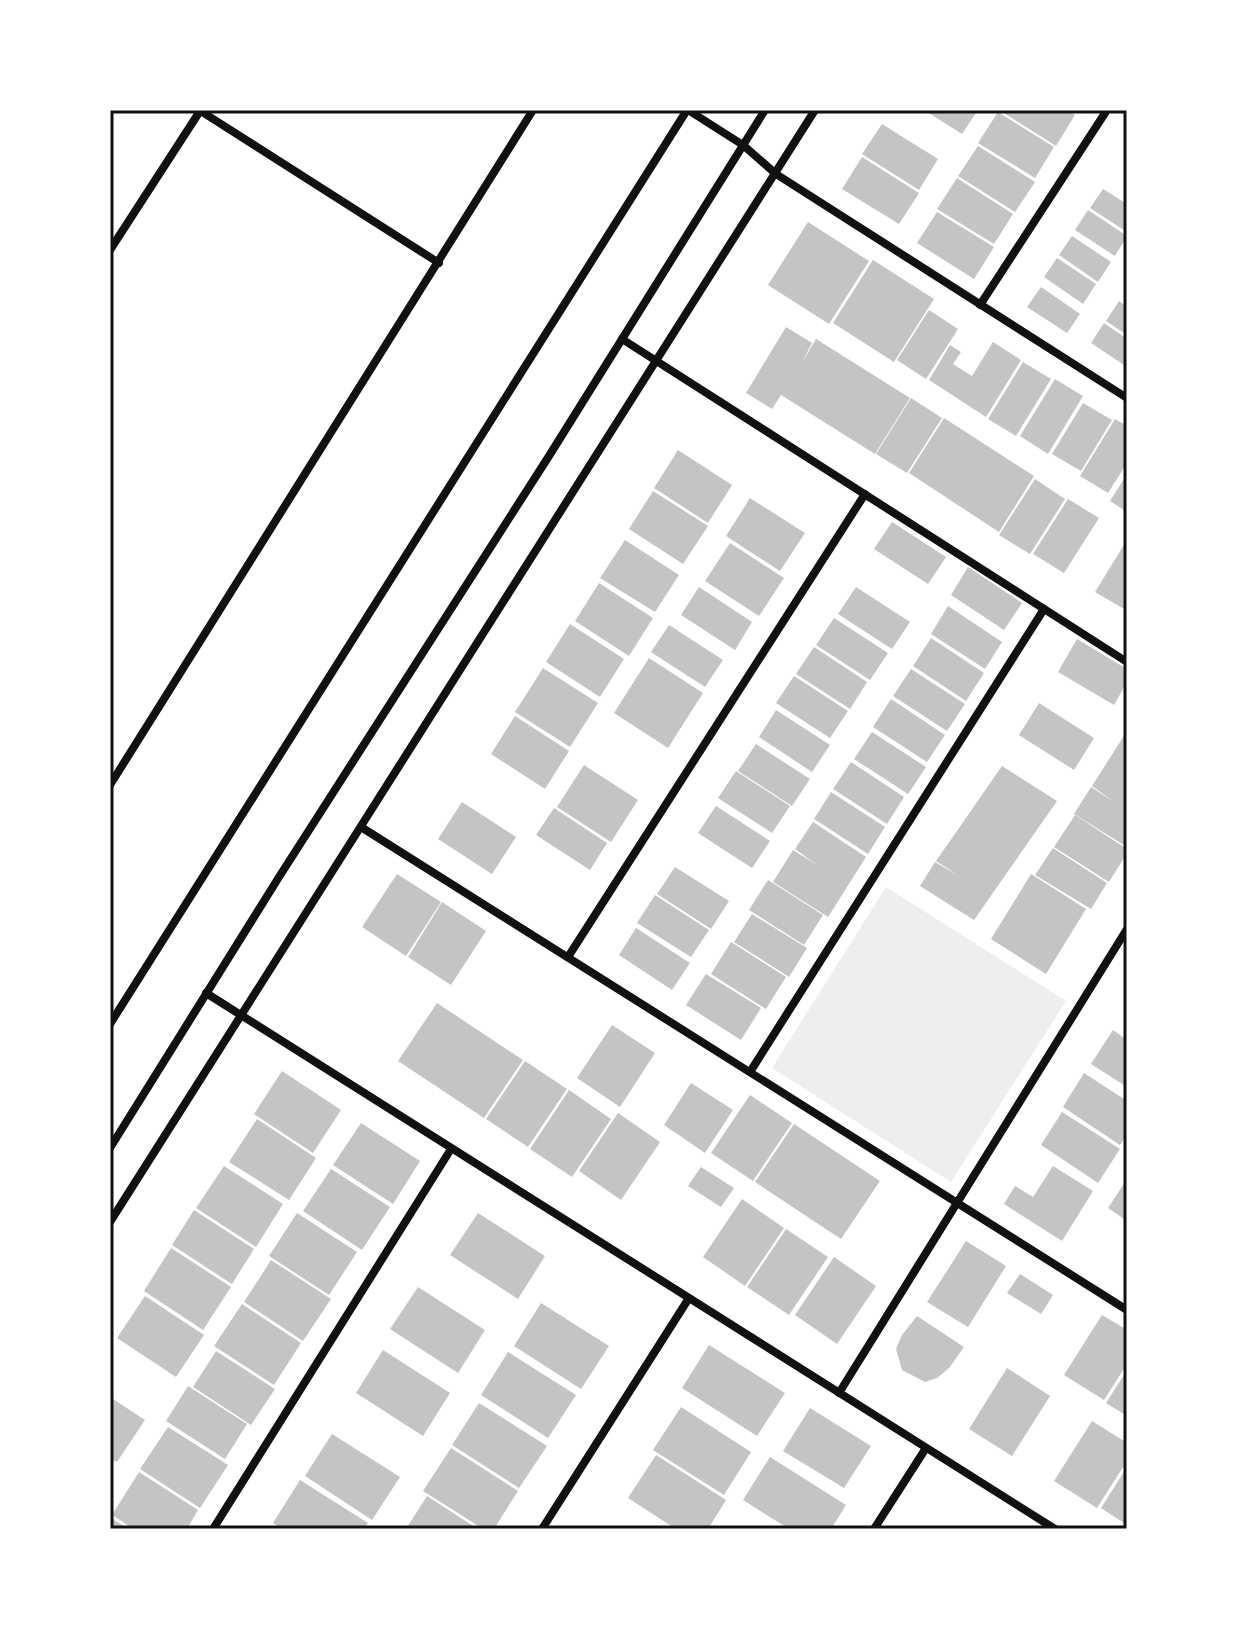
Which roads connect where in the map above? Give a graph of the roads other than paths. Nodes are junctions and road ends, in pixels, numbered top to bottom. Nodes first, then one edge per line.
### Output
1 (200, 110) edge
2 (533, 110) edge
3 (688, 110) edge
4 (765, 110) edge
5 (815, 110) edge
6 (1107, 110) edge
7 (743, 145) junction
8 (776, 174) junction
9 (110, 250) edge
10 (439, 263) junction
11 (980, 305) junction
12 (622, 339) junction
13 (657, 361) junction
14 (1127, 398) edge
15 (865, 494) junction
16 (1044, 609) junction
17 (1127, 662) edge
18 (110, 785) edge
19 (361, 827) junction
20 (1127, 929) edge
21 (568, 957) junction
22 (206, 993) junction
23 (241, 1016) junction
24 (110, 1024) edge
25 (750, 1072) junction
26 (110, 1148) edge
27 (451, 1149) junction
28 (957, 1203) junction
29 (110, 1222) edge
30 (689, 1298) junction
31 (1127, 1310) edge
32 (839, 1393) junction
33 (926, 1448) junction
34 (213, 1529) edge
35 (542, 1529) edge
36 (874, 1529) edge
37 (1055, 1529) edge

1 - 9 street
1 - 10 street
2 - 10 street
3 - 7 street
3 - 24 street
4 - 7 street
5 - 8 street
6 - 11 street
7 - 8 street
7 - 12 street
8 - 11 street
8 - 13 street
10 - 18 street
11 - 14 street
12 - 13 street
12 - 22 street
13 - 15 street
13 - 19 street
15 - 16 street
15 - 21 street
16 - 17 street
16 - 25 street
19 - 21 street
19 - 23 street
20 - 28 street
21 - 25 street
22 - 23 street
22 - 26 street
23 - 27 street
23 - 29 street
25 - 28 street
27 - 30 street
27 - 34 street
28 - 31 street
28 - 32 street
30 - 32 street
30 - 35 street
32 - 33 street
33 - 36 street
33 - 37 street

